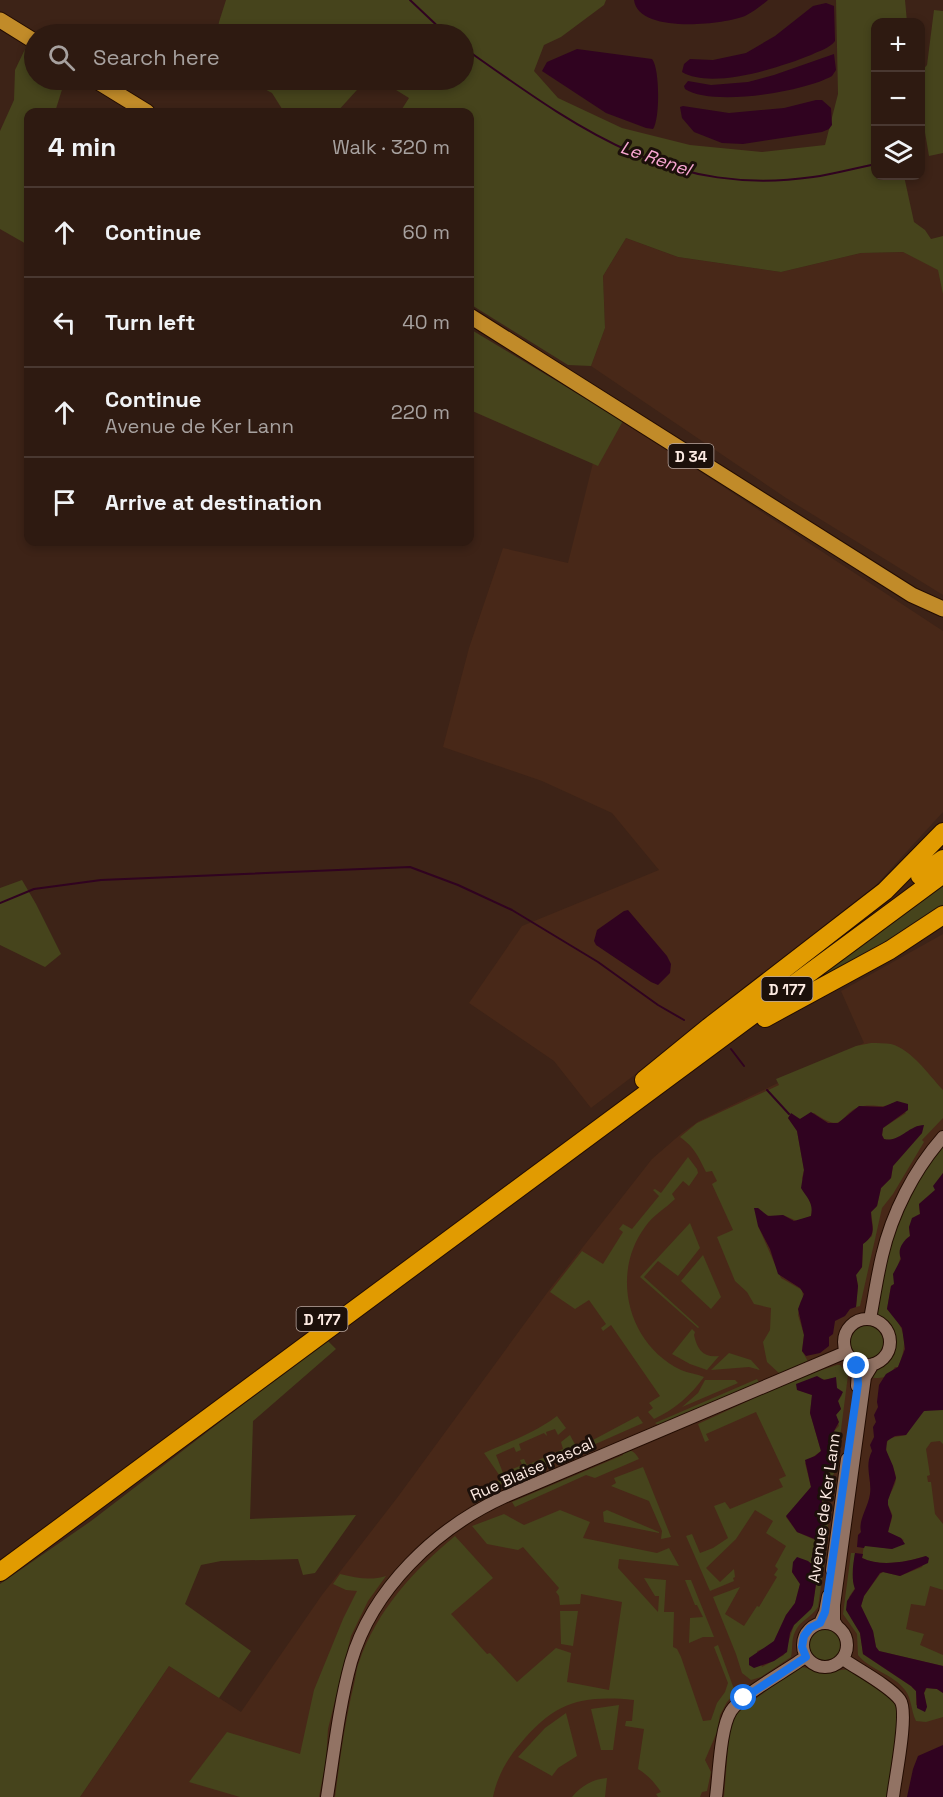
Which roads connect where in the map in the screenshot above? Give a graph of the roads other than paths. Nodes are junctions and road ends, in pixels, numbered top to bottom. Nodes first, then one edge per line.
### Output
1 (0, 20) edge
2 (24, 35) edge
3 (111, 90) edge
4 (140, 108) edge
5 (474, 319) edge
6 (912, 595) junction
7 (943, 609) edge
8 (943, 619) edge
9 (943, 832) edge
10 (943, 859) edge
11 (943, 874) edge
12 (943, 915) edge
13 (644, 1080) junction
14 (630, 1105) junction
15 (943, 1137) edge
16 (870, 1319) junction
17 (850, 1357) junction
18 (873, 1364) junction
19 (0, 1557) edge
20 (0, 1572) edge
21 (820, 1623) junction
22 (837, 1626) junction
23 (806, 1657) junction
24 (843, 1659) junction
25 (327, 1797) edge
26 (716, 1797) edge
27 (893, 1797) edge

1 - 2 main road
3 - 4 main road
5 - 6 main road, D 34
6 - 7 main road, D 34
6 - 8 main road, D 34
9 - 13 highway
10 - 13 highway, D 177
11 - 14 highway, D 177
12 - 14 highway
13 - 19 highway, D 177
14 - 20 highway, D 177
15 - 16 street
16 - 17 street
16 - 18 street
17 - 18 street
17 - 21 street, Avenue de Ker Lann
17 - 25 street, Rue Blaise Pascal
18 - 22 street, Avenue de Ker Lann
21 - 22 street
21 - 23 street
22 - 24 street
23 - 24 street
23 - 26 street
24 - 27 street

